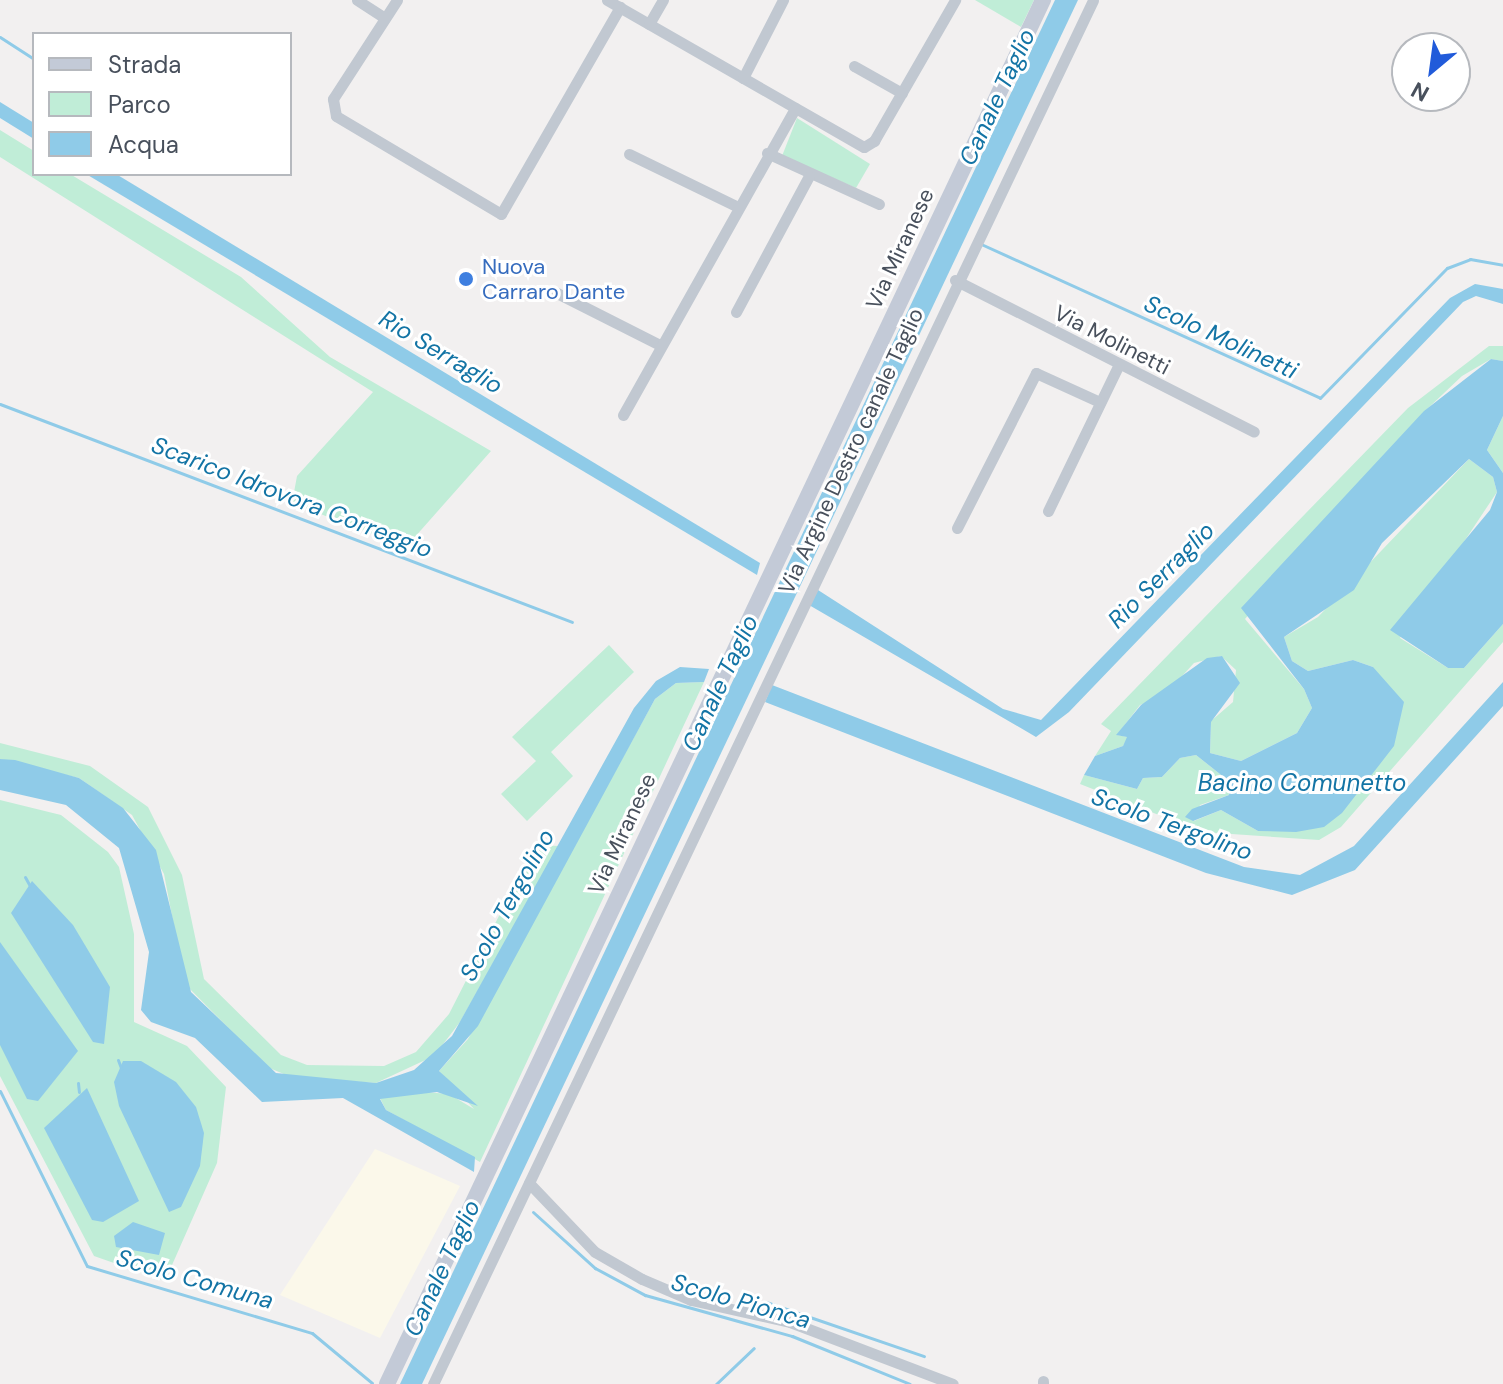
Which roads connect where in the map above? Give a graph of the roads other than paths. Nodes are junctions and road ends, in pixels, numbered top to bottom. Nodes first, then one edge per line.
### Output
1 (357, 0) edge
2 (397, 0) edge
3 (607, 0) edge
4 (663, 0) edge
5 (783, 0) edge
6 (955, 0) edge
7 (1043, 0) edge
8 (1093, 0) edge
9 (620, 7) junction
10 (385, 18) junction
11 (649, 24) junction
12 (854, 66) dead end
13 (743, 78) junction
14 (902, 93) junction
15 (795, 108) junction
16 (767, 153) junction
17 (629, 154) dead end
18 (809, 176) junction
19 (879, 204) dead end
20 (734, 205) junction
21 (955, 280) junction
22 (553, 291) dead end
23 (736, 312) dead end
24 (660, 345) junction
25 (1118, 366) junction
26 (1100, 402) junction
27 (623, 415) dead end
28 (1254, 432) dead end
29 (1048, 511) dead end
30 (957, 528) dead end
31 (529, 1183) junction
32 (387, 1384) edge
33 (433, 1384) edge
34 (953, 1384) edge

1 - 10 street
2 - 10 street
3 - 9 street
4 - 11 street
5 - 13 street
6 - 14 street
7 - 32 main road, Via Miranese
8 - 21 street, Via Argine Destro canale Taglio
9 - 10 street
9 - 11 street
11 - 13 street
12 - 14 street
13 - 15 street
14 - 15 street
15 - 16 street
16 - 18 street
16 - 20 street
17 - 20 street
18 - 19 street
18 - 23 street
20 - 24 street
21 - 25 street, Via Molinetti
21 - 31 street, Via Argine Destro canale Taglio
22 - 24 street
24 - 27 street
25 - 26 street
25 - 28 street, Via Molinetti
26 - 29 street
26 - 30 street
31 - 33 street, Via Argine Destro canale Taglio
31 - 34 street

